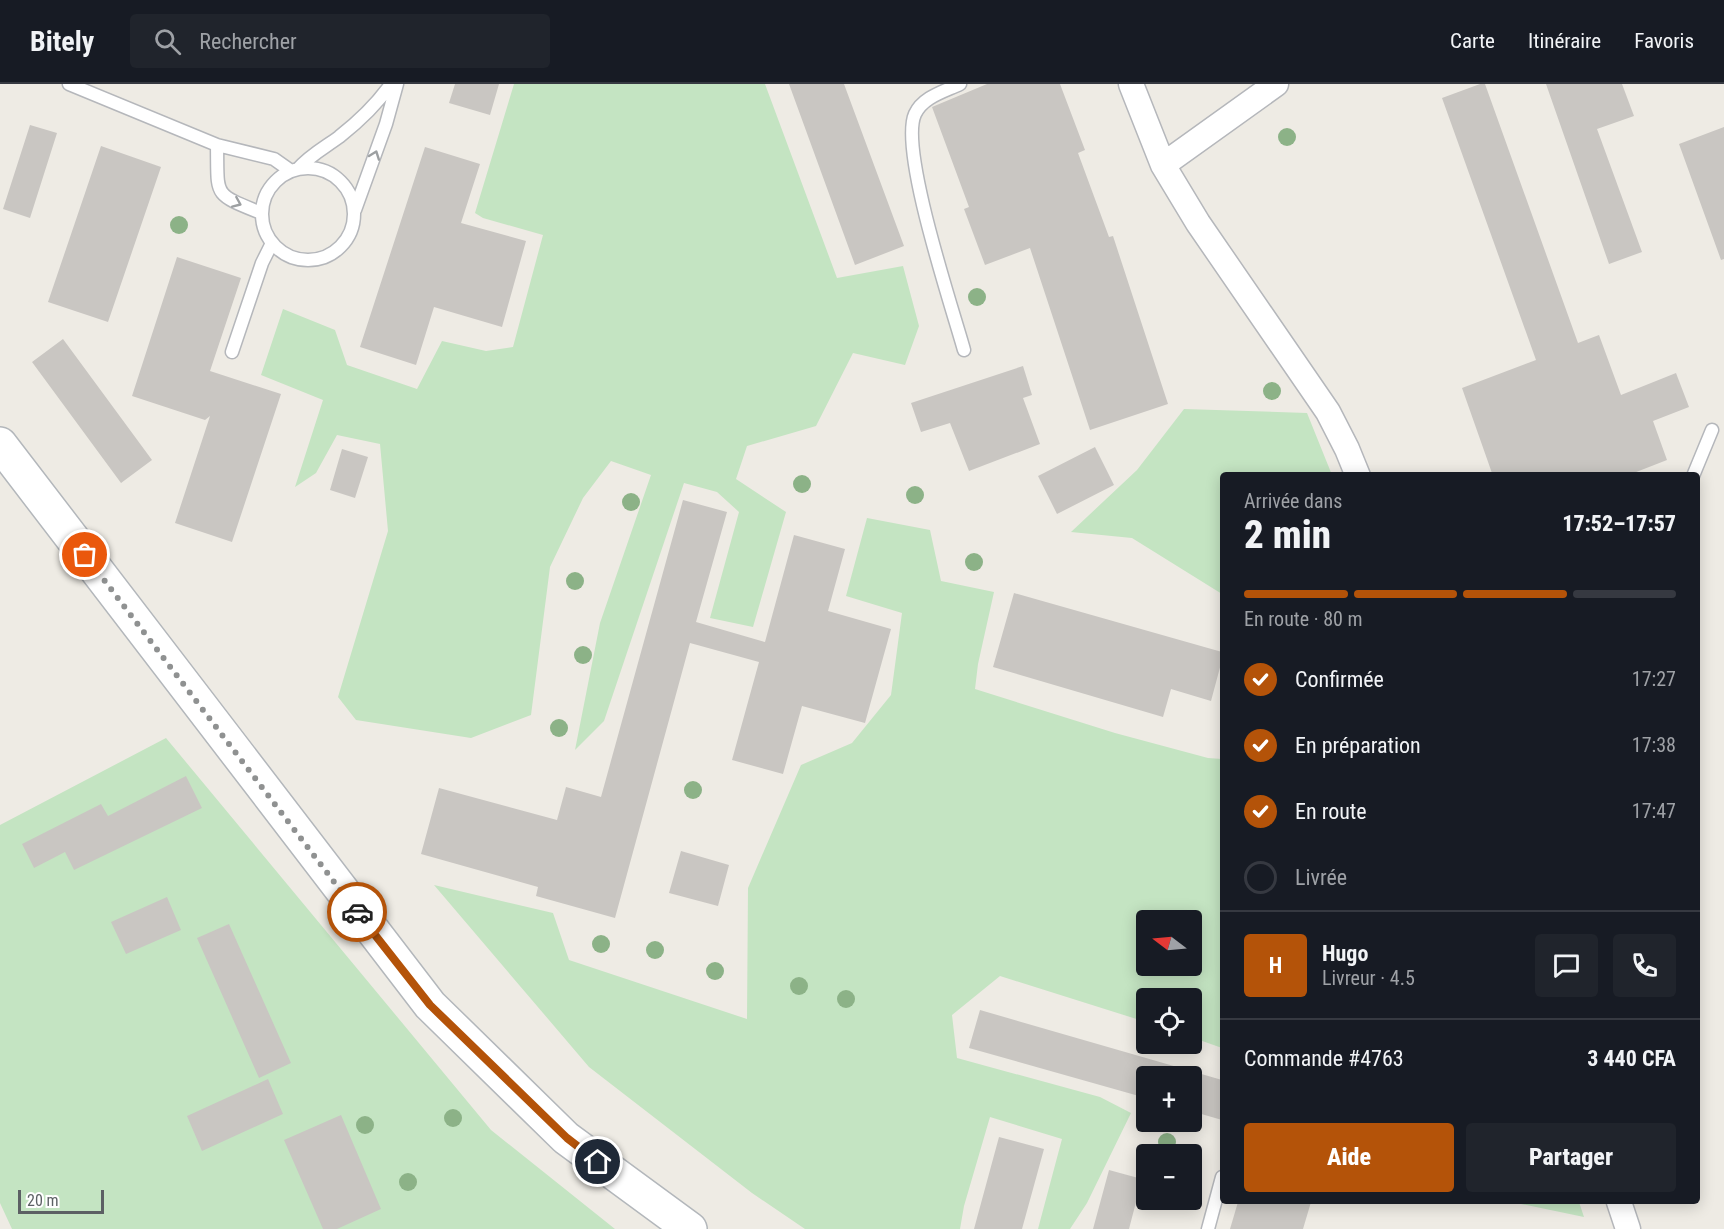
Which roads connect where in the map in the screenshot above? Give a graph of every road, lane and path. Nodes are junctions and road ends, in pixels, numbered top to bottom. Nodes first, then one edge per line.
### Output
1 (69, 84) edge
2 (391, 84) edge
3 (397, 84) edge
4 (960, 84) edge
5 (1131, 84) edge
6 (1276, 84) edge
7 (217, 146) junction
8 (1163, 165) junction
9 (295, 170) junction
10 (355, 210) junction
11 (261, 213) junction
12 (272, 243) junction
13 (964, 350) dead end
14 (232, 352) dead end
15 (1712, 430) dead end
16 (0, 444) edge
17 (1356, 472) edge
18 (1694, 472) edge
19 (1220, 1185) edge
20 (1620, 1204) edge
21 (690, 1229) edge
22 (1208, 1229) edge
23 (1628, 1229) edge

1 - 7 lane
2 - 9 lane
10 -> 3 lane
4 - 13 lane
5 - 8 street
6 - 8 street
7 - 9 lane
7 -> 11 lane
8 - 17 street
9 - 10 lane
9 - 11 lane
10 - 12 lane
11 - 12 lane
12 - 14 lane
15 - 18 lane
16 - 21 street
19 - 22 lane
20 - 23 street

